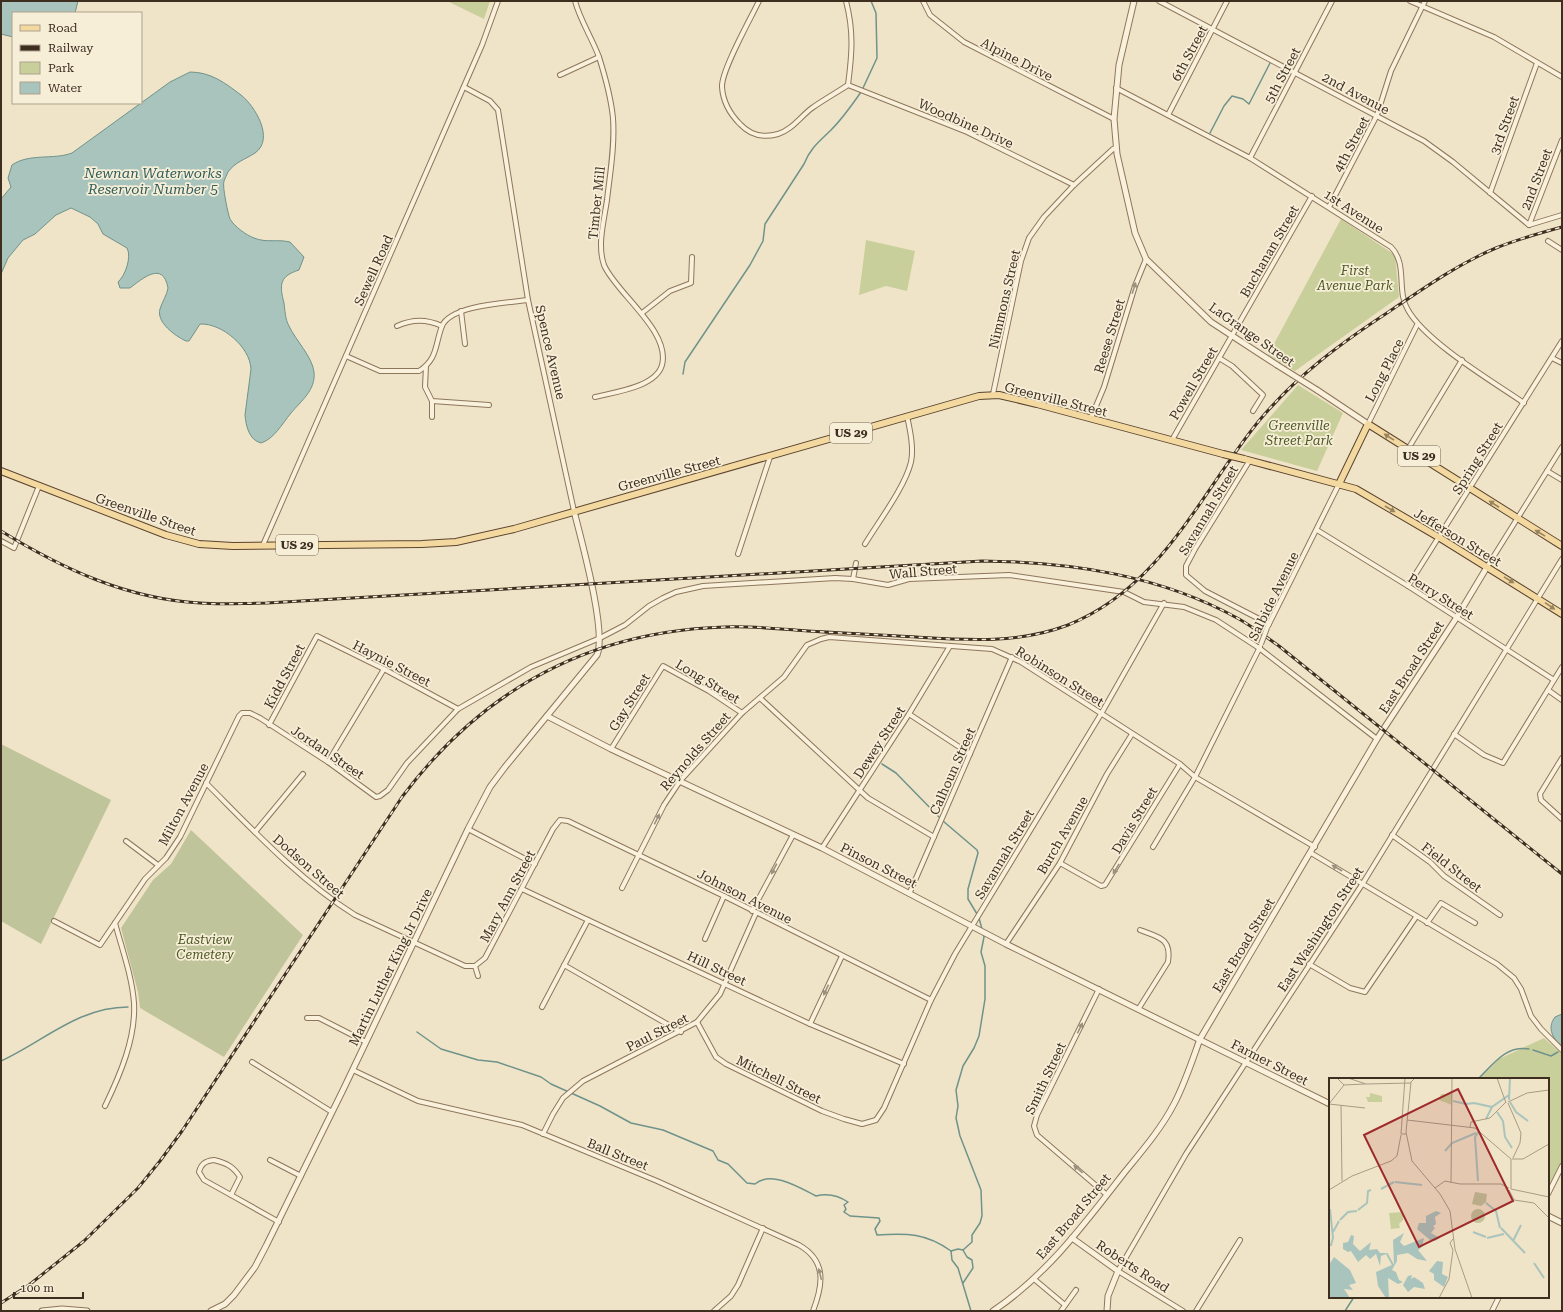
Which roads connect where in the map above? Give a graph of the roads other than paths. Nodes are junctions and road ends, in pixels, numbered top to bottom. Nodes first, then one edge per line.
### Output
1 (498, 1) edge
2 (575, 1) edge
3 (759, 1) edge
4 (846, 1) edge
5 (923, 1) edge
6 (1134, 1) edge
7 (1159, 1) edge
8 (1227, 1) edge
9 (1332, 1) edge
10 (1410, 1) edge
11 (1425, 1) edge
12 (1423, 6) junction
13 (1213, 29) junction
14 (599, 57) junction
15 (1537, 63) junction
16 (1295, 72) junction
17 (560, 74) dead end
18 (1562, 77) edge
19 (848, 85) junction
20 (464, 87) junction
21 (1116, 88) junction
22 (1168, 115) junction
23 (1377, 115) junction
24 (1114, 119) junction
25 (1562, 140) edge
26 (1116, 148) junction
27 (1250, 158) junction
28 (1074, 185) junction
29 (1490, 193) junction
30 (1312, 196) junction
31 (1329, 207) junction
32 (1562, 215) edge
33 (1529, 225) junction
34 (1548, 241) dead end
35 (1562, 250) edge
36 (692, 257) dead end
37 (1146, 260) junction
38 (528, 300) junction
39 (461, 311) junction
40 (642, 313) junction
41 (1418, 325) junction
42 (396, 326) dead end
43 (442, 326) junction
44 (1232, 336) junction
45 (1562, 341) edge
46 (465, 344) dead end
47 (346, 356) junction
48 (1219, 358) junction
49 (1552, 358) junction
50 (1462, 360) junction
51 (1562, 363) edge
52 (426, 366) junction
53 (993, 394) junction
54 (595, 397) dead end
55 (432, 401) junction
56 (1524, 403) junction
57 (489, 405) dead end
58 (1253, 411) dead end
59 (908, 416) junction
60 (432, 417) dead end
61 (1091, 418) junction
62 (1368, 424) junction
63 (1172, 440) junction
64 (1562, 447) edge
65 (1408, 449) junction
66 (770, 456) junction
67 (1247, 459) junction
68 (1, 470) edge
69 (1547, 471) junction
70 (1343, 476) junction
71 (1562, 480) edge
72 (1339, 484) junction
73 (39, 486) junction
74 (1470, 488) junction
75 (1356, 489) junction
76 (574, 511) junction
77 (1518, 519) junction
78 (1317, 530) junction
79 (1440, 538) junction
80 (1, 541) edge
81 (865, 544) dead end
82 (263, 545) junction
83 (1562, 546) edge
84 (738, 554) dead end
85 (1562, 559) edge
86 (856, 563) dead end
87 (1487, 567) junction
88 (853, 579) junction
89 (1408, 586) junction
90 (1538, 598) junction
91 (1164, 603) junction
92 (1562, 614) edge
93 (1457, 617) junction
94 (1268, 626) junction
95 (317, 636) joint
96 (600, 638) junction
97 (950, 646) junction
98 (1260, 646) junction
99 (1505, 648) junction
100 (1012, 657) junction
101 (664, 666) joint
102 (1562, 667) edge
103 (384, 669) junction
104 (1554, 680) junction
105 (1548, 690) junction
106 (760, 698) junction
107 (1562, 700) edge
108 (458, 709) junction
109 (742, 713) junction
110 (909, 714) junction
111 (1101, 714) junction
112 (547, 716) junction
113 (269, 725) junction
114 (1132, 734) junction
115 (1454, 734) junction
116 (1378, 739) junction
117 (611, 749) junction
118 (970, 754) junction
119 (1562, 758) edge
120 (328, 762) junction
121 (1180, 764) junction
122 (303, 774) dead end
123 (1195, 777) junction
124 (680, 781) junction
125 (206, 784) junction
126 (860, 790) junction
127 (376, 796) joint
128 (1562, 819) edge
129 (468, 829) junction
130 (255, 832) junction
131 (551, 832) joint
132 (793, 834) junction
133 (1392, 835) junction
134 (934, 837) junction
135 (126, 841) dead end
136 (1153, 847) dead end
137 (1315, 847) junction
138 (822, 848) junction
139 (1311, 853) junction
140 (639, 854) junction
141 (1060, 863) junction
142 (535, 864) junction
143 (158, 865) junction
144 (1363, 883) junction
145 (622, 888) dead end
146 (522, 889) junction
147 (910, 892) junction
148 (724, 896) junction
149 (752, 911) junction
150 (756, 913) junction
151 (1500, 915) dead end
152 (1416, 917) junction
153 (588, 920) junction
154 (54, 921) dead end
155 (115, 923) junction
156 (1427, 923) junction
157 (1475, 923) dead end
158 (972, 925) junction
159 (1140, 930) dead end
160 (705, 939) dead end
161 (413, 943) junction
162 (1006, 944) junction
163 (842, 956) junction
164 (1310, 964) junction
165 (564, 965) junction
166 (475, 966) junction
167 (478, 976) dead end
168 (725, 982) junction
169 (1099, 989) junction
170 (932, 1000) junction
171 (542, 1007) dead end
172 (1139, 1008) junction
173 (307, 1018) dead end
174 (697, 1022) junction
175 (810, 1024) junction
176 (681, 1032) junction
177 (1200, 1039) junction
178 (366, 1042) junction
179 (1562, 1050) edge
180 (1246, 1061) junction
181 (252, 1062) dead end
182 (904, 1064) junction
183 (352, 1070) junction
184 (1329, 1103) edge
185 (105, 1106) dead end
186 (332, 1112) junction
187 (873, 1121) joint
188 (543, 1134) junction
189 (270, 1160) dead end
190 (1562, 1166) edge
191 (301, 1176) junction
192 (1549, 1192) edge
193 (231, 1195) junction
194 (1107, 1195) junction
195 (1549, 1216) edge
196 (279, 1222) junction
197 (1562, 1223) edge
198 (763, 1228) junction
199 (1072, 1238) junction
200 (1240, 1240) dead end
201 (1118, 1271) junction
202 (1034, 1279) junction
203 (1076, 1290) dead end
204 (1498, 1298) edge
205 (1065, 1305) junction
206 (42, 1311) edge
207 (87, 1311) edge
208 (211, 1311) edge
209 (714, 1311) edge
210 (813, 1311) edge
211 (993, 1311) edge
212 (1061, 1311) edge
213 (1107, 1311) edge
214 (1183, 1311) edge
215 (1196, 1311) edge
216 (1492, 1311) edge

1 - 20 street, Sewell Road
2 - 14 street, Timber Mill
3 - 19 street
4 - 19 street
5 - 24 street, Alpine Drive
6 - 21 street, LaGrange Street
7 - 13 street, 2nd Avenue
8 - 13 street, 6th Street
9 - 16 street, 5th Street
10 - 12 street
11 - 12 street, 4th Street
12 - 15 street
12 - 23 street, 4th Street
13 - 16 street, 2nd Avenue
13 - 22 street, 6th Street
14 - 17 street
14 - 40 street, Timber Mill
15 - 18 street
15 - 29 street, 3rd Street
16 - 23 street, 2nd Avenue
16 - 27 street, 5th Street
19 - 28 street, Woodbine Drive
20 - 38 street, Spence Avenue
20 - 47 street, Sewell Road
21 - 22 street, 1st Avenue
21 - 24 street, LaGrange Street
22 - 27 street, 1st Avenue
23 - 29 street, 2nd Avenue
23 - 31 street, 4th Street
24 - 26 street, LaGrange Street
25 - 33 street, 2nd Street
26 - 28 street, Nimmons Street
26 - 37 street, LaGrange Street
27 - 30 street, 1st Avenue
28 - 53 street, Nimmons Street
29 - 33 street, 2nd Avenue
30 - 31 street, 1st Avenue
30 - 44 street, Buchanan Street
31 - 41 street, 1st Avenue
32 - 33 street
34 - 35 street
36 - 40 street
37 - 44 street, LaGrange Street
61 -> 37 street, Reese Street
38 - 39 street
38 - 76 street, Spence Avenue
39 - 43 street
39 - 46 street
40 - 54 street, Timber Mill
41 - 50 street, 1st Avenue
41 - 62 street, Long Place
42 - 43 street
43 - 52 street
44 - 48 street, Powell Street
44 - 62 street, LaGrange Street, bridge
45 - 49 street, Spring Street
47 - 52 street
47 - 82 street, Sewell Road
48 - 58 street
48 - 63 street, Powell Street
49 - 51 street
49 - 56 street, Spring Street
50 - 56 street, 1st Avenue
50 - 65 street
52 - 55 street
53 - 59 main road, Greenville Street / US 29
53 - 61 main road, Greenville Street / US 29
55 - 57 street
55 - 60 street
56 - 74 street, Spring Street
59 - 66 main road, Greenville Street / US 29
59 - 81 street
61 - 63 main road, Greenville Street / US 29
65 -> 62 main road, LaGrange Street / US 29
62 - 70 main road, Salbide Avenue
63 - 67 main road, Greenville Street / US 29, bridge
64 - 69 street
65 - 74 main road, LaGrange Street / US 29
66 - 76 main road, Greenville Street / US 29
66 - 84 street
67 - 72 main road, Greenville Street / US 29
67 - 94 street, Savannah Street
68 - 73 main road, Greenville Street / US 29
69 - 71 street
69 - 77 street
70 - 72 main road, Salbide Avenue
70 - 75 main road
72 - 75 main road, Jefferson Street / US 29
72 - 78 street, Salbide Avenue
73 - 80 street
73 - 82 main road, Greenville Street / US 29
77 -> 74 main road, LaGrange Street / US 29
74 - 79 street, Spring Street
75 -> 79 main road, Jefferson Street / US 29
76 - 82 main road, Greenville Street / US 29
76 - 96 street, Spence Avenue
83 -> 77 main road, US 29
77 - 87 street
78 - 89 street, Perry Street
78 - 94 street, Salbide Avenue
79 - 87 main road, Jefferson Street / US 29
79 - 89 street, Spring Street
85 - 90 street, East Washington Street
86 - 88 street
87 -> 90 main road, Jefferson Street / US 29
87 - 93 street, East Broad Street
88 - 91 street, Wall Street
88 - 96 street, Wall Street
89 - 93 street, Perry Street
90 -> 92 main road, Jefferson Street / US 29
90 - 99 street, East Washington Street
91 - 98 street, Wall Street
91 - 111 street, Savannah Street
93 - 99 street, Perry Street
93 - 116 street, East Broad Street
94 - 98 street, Salbide Avenue, bridge
95 - 103 street, Haynie Street
95 - 113 street, Kidd Street
96 - 108 street, Wall Street
96 - 112 street, Martin Luther King Jr Drive
97 - 100 street, Robinson Street
97 - 106 street, Robinson Street
97 - 110 street, Dewey Street
98 - 116 street, Wall Street
98 - 123 street, Salbide Avenue
99 - 104 street, Perry Street
99 - 115 street, East Washington Street
100 - 111 street, Robinson Street
100 - 118 street, Calhoun Street
101 - 109 street, Long Street
101 - 117 street, Gay Street
102 - 104 street
103 - 108 street, Haynie Street
103 - 120 street
104 - 105 street
105 - 107 street
105 - 115 street
106 - 109 street, Reynolds Street
106 - 126 street
108 - 127 street, Wall Street
109 - 124 street, Reynolds Street
110 - 118 street
110 - 126 street, Dewey Street
111 - 114 street, Robinson Street
111 - 158 street, Savannah Street
112 - 117 street, Pinson Street
112 - 129 street, Martin Luther King Jr Drive
113 - 120 street, Jordan Street
113 - 125 street, Milton Avenue
114 - 121 street, Robinson Street
114 - 141 street, Burch Avenue
115 - 133 street, East Washington Street
116 - 137 street, East Broad Street
117 - 124 street, Pinson Street
118 - 134 street, Calhoun Street
119 - 128 street
120 - 127 street, Jordan Street
121 - 123 street, Robinson Street
121 -> 141 street, Davis Street
122 - 130 street
123 - 136 street, Salbide Avenue
123 - 137 street, Robinson Street
124 - 132 street, Pinson Street
140 -> 124 street, Reynolds Street
125 - 130 street, Dodson Street
125 - 143 street, Milton Avenue
126 - 134 street
126 - 138 street, Dewey Street
129 - 142 street
129 - 161 street, Martin Luther King Jr Drive
130 - 161 street, Dodson Street
131 - 140 street, Johnson Avenue
131 - 142 street, Mary Ann Street
132 - 138 street, Pinson Street
132 -> 149 street
133 - 144 street, East Washington Street
133 - 151 street, Field Street
134 - 147 street, Calhoun Street
135 - 143 street
137 - 139 street, East Broad Street
138 - 147 street, Pinson Street
144 -> 139 street
139 - 177 street, East Broad Street
140 - 145 street, Reynolds Street
140 - 148 street, Johnson Avenue
141 - 162 street, Burch Avenue
142 - 146 street, Mary Ann Street
143 - 155 street, Milton Avenue
144 - 152 street
144 - 164 street, East Washington Street
146 - 153 street, Hill Street
146 - 166 street, Mary Ann Street
147 - 158 street, Pinson Street
148 - 149 street, Johnson Avenue
148 - 160 street
149 - 150 street, Johnson Avenue
150 - 163 street, Johnson Avenue
150 - 168 street, Paul Street
152 - 156 street
152 - 164 street
153 - 165 street
153 - 168 street, Hill Street
154 - 155 street, Milton Avenue
155 - 185 street
156 - 157 street
156 - 179 street
158 - 162 street, Pinson Street
158 - 170 street, Savannah Street
159 - 172 street
161 - 166 street
161 - 178 street, Martin Luther King Jr Drive
162 - 169 street, Pinson Street
163 - 170 street, Johnson Avenue
163 -> 175 street
164 - 180 street, East Washington Street
165 - 171 street
165 - 176 street
166 - 167 street
168 - 174 street, Paul Street
168 - 175 street, Hill Street
169 - 172 street, Pinson Street
194 -> 169 street, Smith Street
170 - 182 street, Savannah Street
172 - 177 street, Pinson Street
173 - 178 street
174 - 176 street, Paul Street
174 - 187 street, Mitchell Street
175 - 182 street, Hill Street
176 - 188 street, Paul Street
177 - 180 street, Farmer Street
177 - 194 street, East Broad Street
178 - 183 street, Martin Luther King Jr Drive
180 - 184 street, Farmer Street
180 - 201 street, East Washington Street
181 - 186 street
182 - 187 street, Savannah Street
183 - 186 street, Martin Luther King Jr Drive
183 - 188 street, Ball Street
186 - 191 street, Martin Luther King Jr Drive
188 - 198 street, Ball Street
189 - 191 street
190 - 192 street
191 - 196 street, Martin Luther King Jr Drive
193 - 193 street
193 - 196 street
194 - 199 street, East Broad Street
195 - 197 street
196 - 208 street, Martin Luther King Jr Drive
198 - 209 street
210 -> 198 street, Ball Street
199 - 201 street, Roberts Road
199 - 202 street, East Broad Street
200 - 215 street
201 - 213 street
201 - 214 street, Roberts Road
202 - 205 street
202 - 211 street, East Broad Street
203 - 205 street
204 - 216 street
205 - 212 street
206 - 207 street

